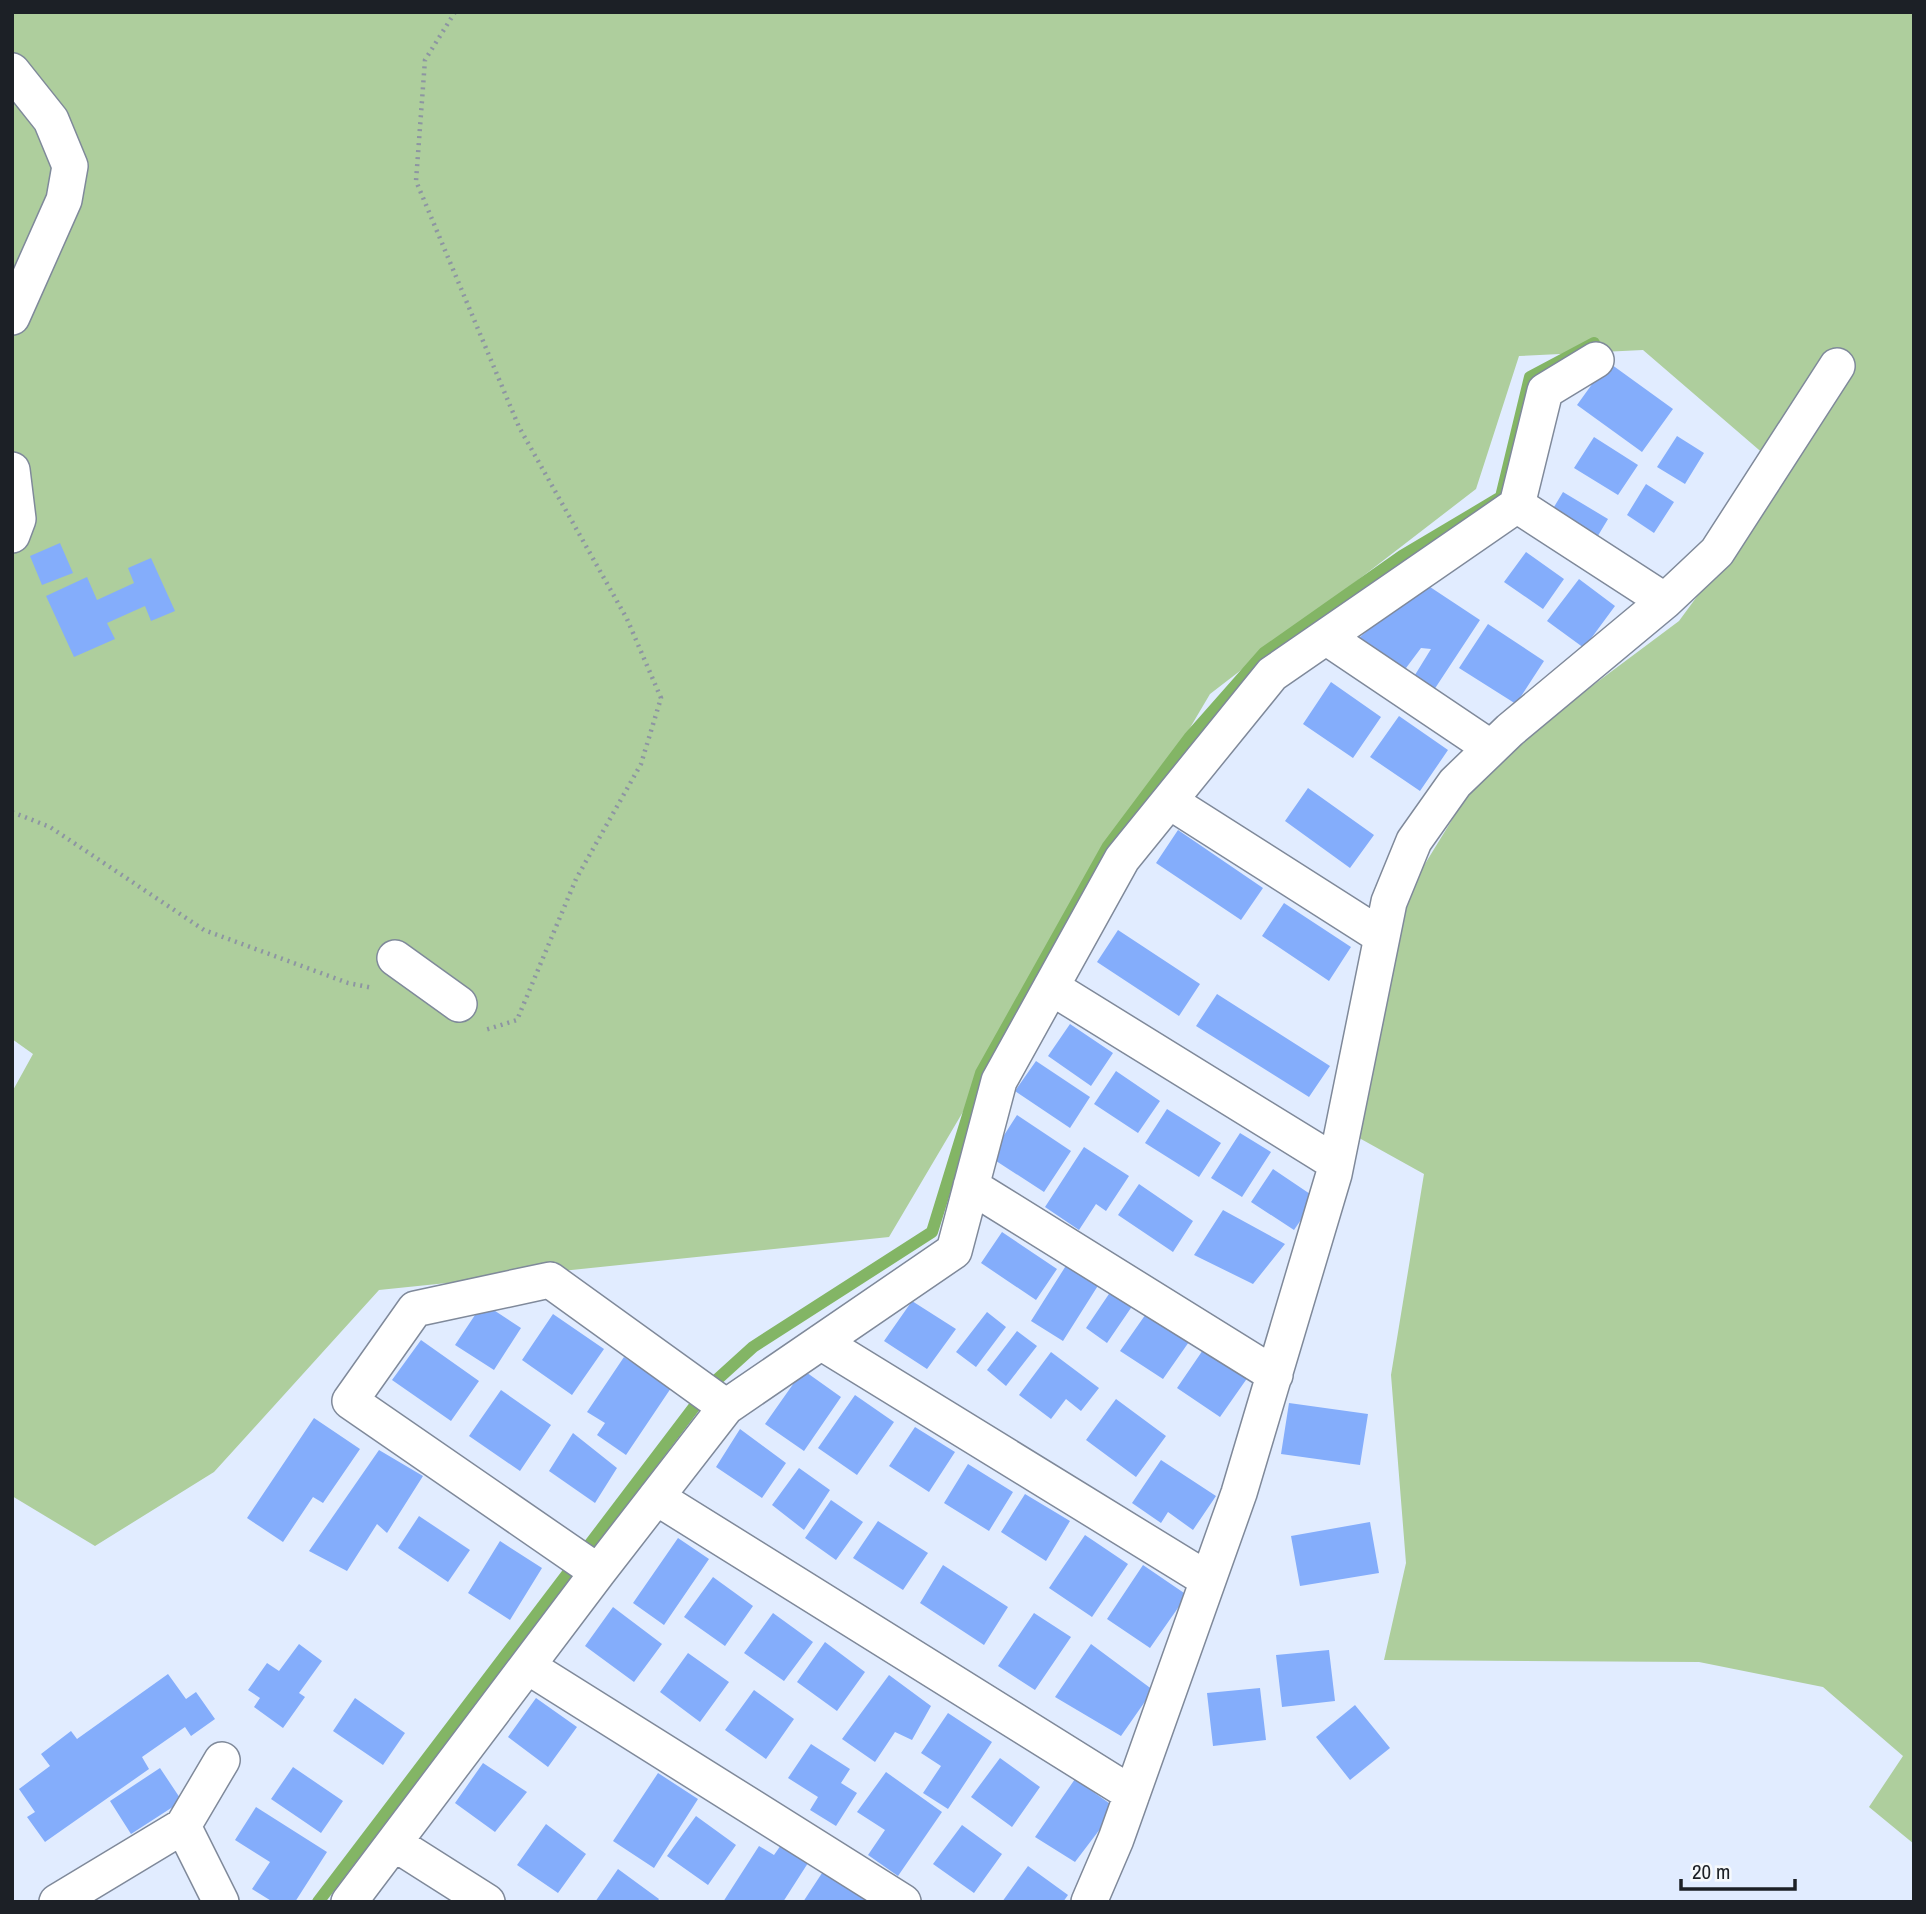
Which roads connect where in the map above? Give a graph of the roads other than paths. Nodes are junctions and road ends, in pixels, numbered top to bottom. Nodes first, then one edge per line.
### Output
1 (12, 71) edge
2 (12, 317) edge
3 (1596, 360) dead end
4 (1837, 366) dead end
5 (12, 470) edge
6 (1517, 505) junction
7 (12, 535) edge
8 (1665, 601) junction
9 (1326, 636) junction
10 (1492, 748) junction
11 (1169, 801) junction
12 (1381, 936) junction
13 (390, 974) road end
14 (1051, 987) junction
15 (459, 1004) road end
16 (1336, 1163) junction
17 (971, 1186) junction
18 (821, 1342) junction
19 (1275, 1376) junction
20 (726, 1407) junction
21 (656, 1497) junction
22 (598, 1572) junction
23 (1208, 1580) junction
24 (527, 1665) junction
25 (222, 1760) dead end
26 (1132, 1794) junction
27 (183, 1826) junction
28 (394, 1843) junction
29 (57, 1902) edge
30 (221, 1902) edge
31 (349, 1902) edge
32 (488, 1902) edge
33 (903, 1902) edge
34 (1089, 1902) edge

1 - 2 street
3 - 6 street
4 - 8 street
5 - 7 street
6 - 8 street
6 - 9 street
8 - 10 street
9 - 10 street
9 - 11 street
10 - 12 street
11 - 12 street
11 - 14 street
12 - 16 street
13 - 15 street
14 - 16 street
14 - 17 street
16 - 19 street
17 - 18 street
17 - 19 street
18 - 20 street
18 - 23 street
19 - 23 street
20 - 21 street
20 - 22 street
21 - 22 street
21 - 26 street
22 - 24 street
23 - 26 street
24 - 28 street
24 - 33 street
25 - 27 street
26 - 34 street
27 - 29 street
27 - 30 street
28 - 31 street
28 - 32 street

